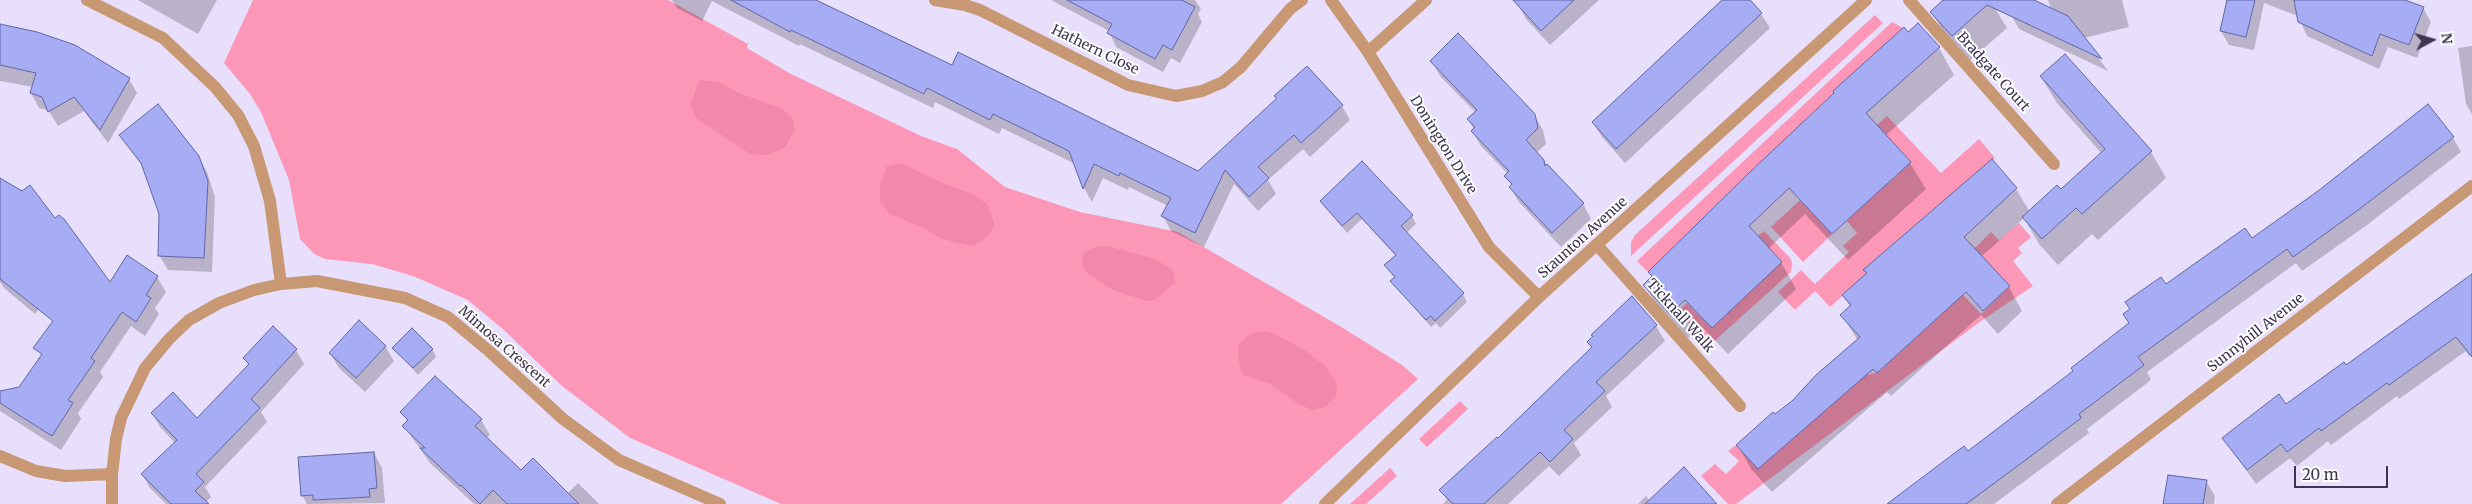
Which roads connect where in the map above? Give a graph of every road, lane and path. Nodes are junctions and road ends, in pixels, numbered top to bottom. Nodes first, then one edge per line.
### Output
1 (87, 0) edge
2 (935, 0) edge
3 (1302, 0) edge
4 (1331, 0) edge
5 (1426, 0) edge
6 (1866, 0) edge
7 (1909, 0) edge
8 (1368, 52) junction
9 (2054, 164) dead end
10 (2472, 186) edge
11 (1598, 246) junction
12 (281, 284) junction
13 (1539, 297) junction
14 (1740, 406) dead end
15 (0, 456) edge
16 (112, 474) junction
17 (2072, 500) edge
18 (112, 504) edge
19 (720, 504) edge
20 (1325, 504) edge
21 (2057, 504) edge

1 - 12 street
2 - 3 street, Hathern Close
4 - 8 street, Donington Drive
5 - 8 street
6 - 11 street, Staunton Avenue
7 - 9 street, Bradgate Court
8 - 13 street, Donington Drive
10 - 17 street, Sunnyhill Avenue
11 - 13 street, Staunton Avenue
11 - 14 street, Ticknall Walk
12 - 16 street, Mimosa Crescent
12 - 19 street, Mimosa Crescent
13 - 20 street, Staunton Avenue
15 - 16 street
16 - 18 street, Mimosa Crescent
17 - 21 street, Sunnyhill Avenue

